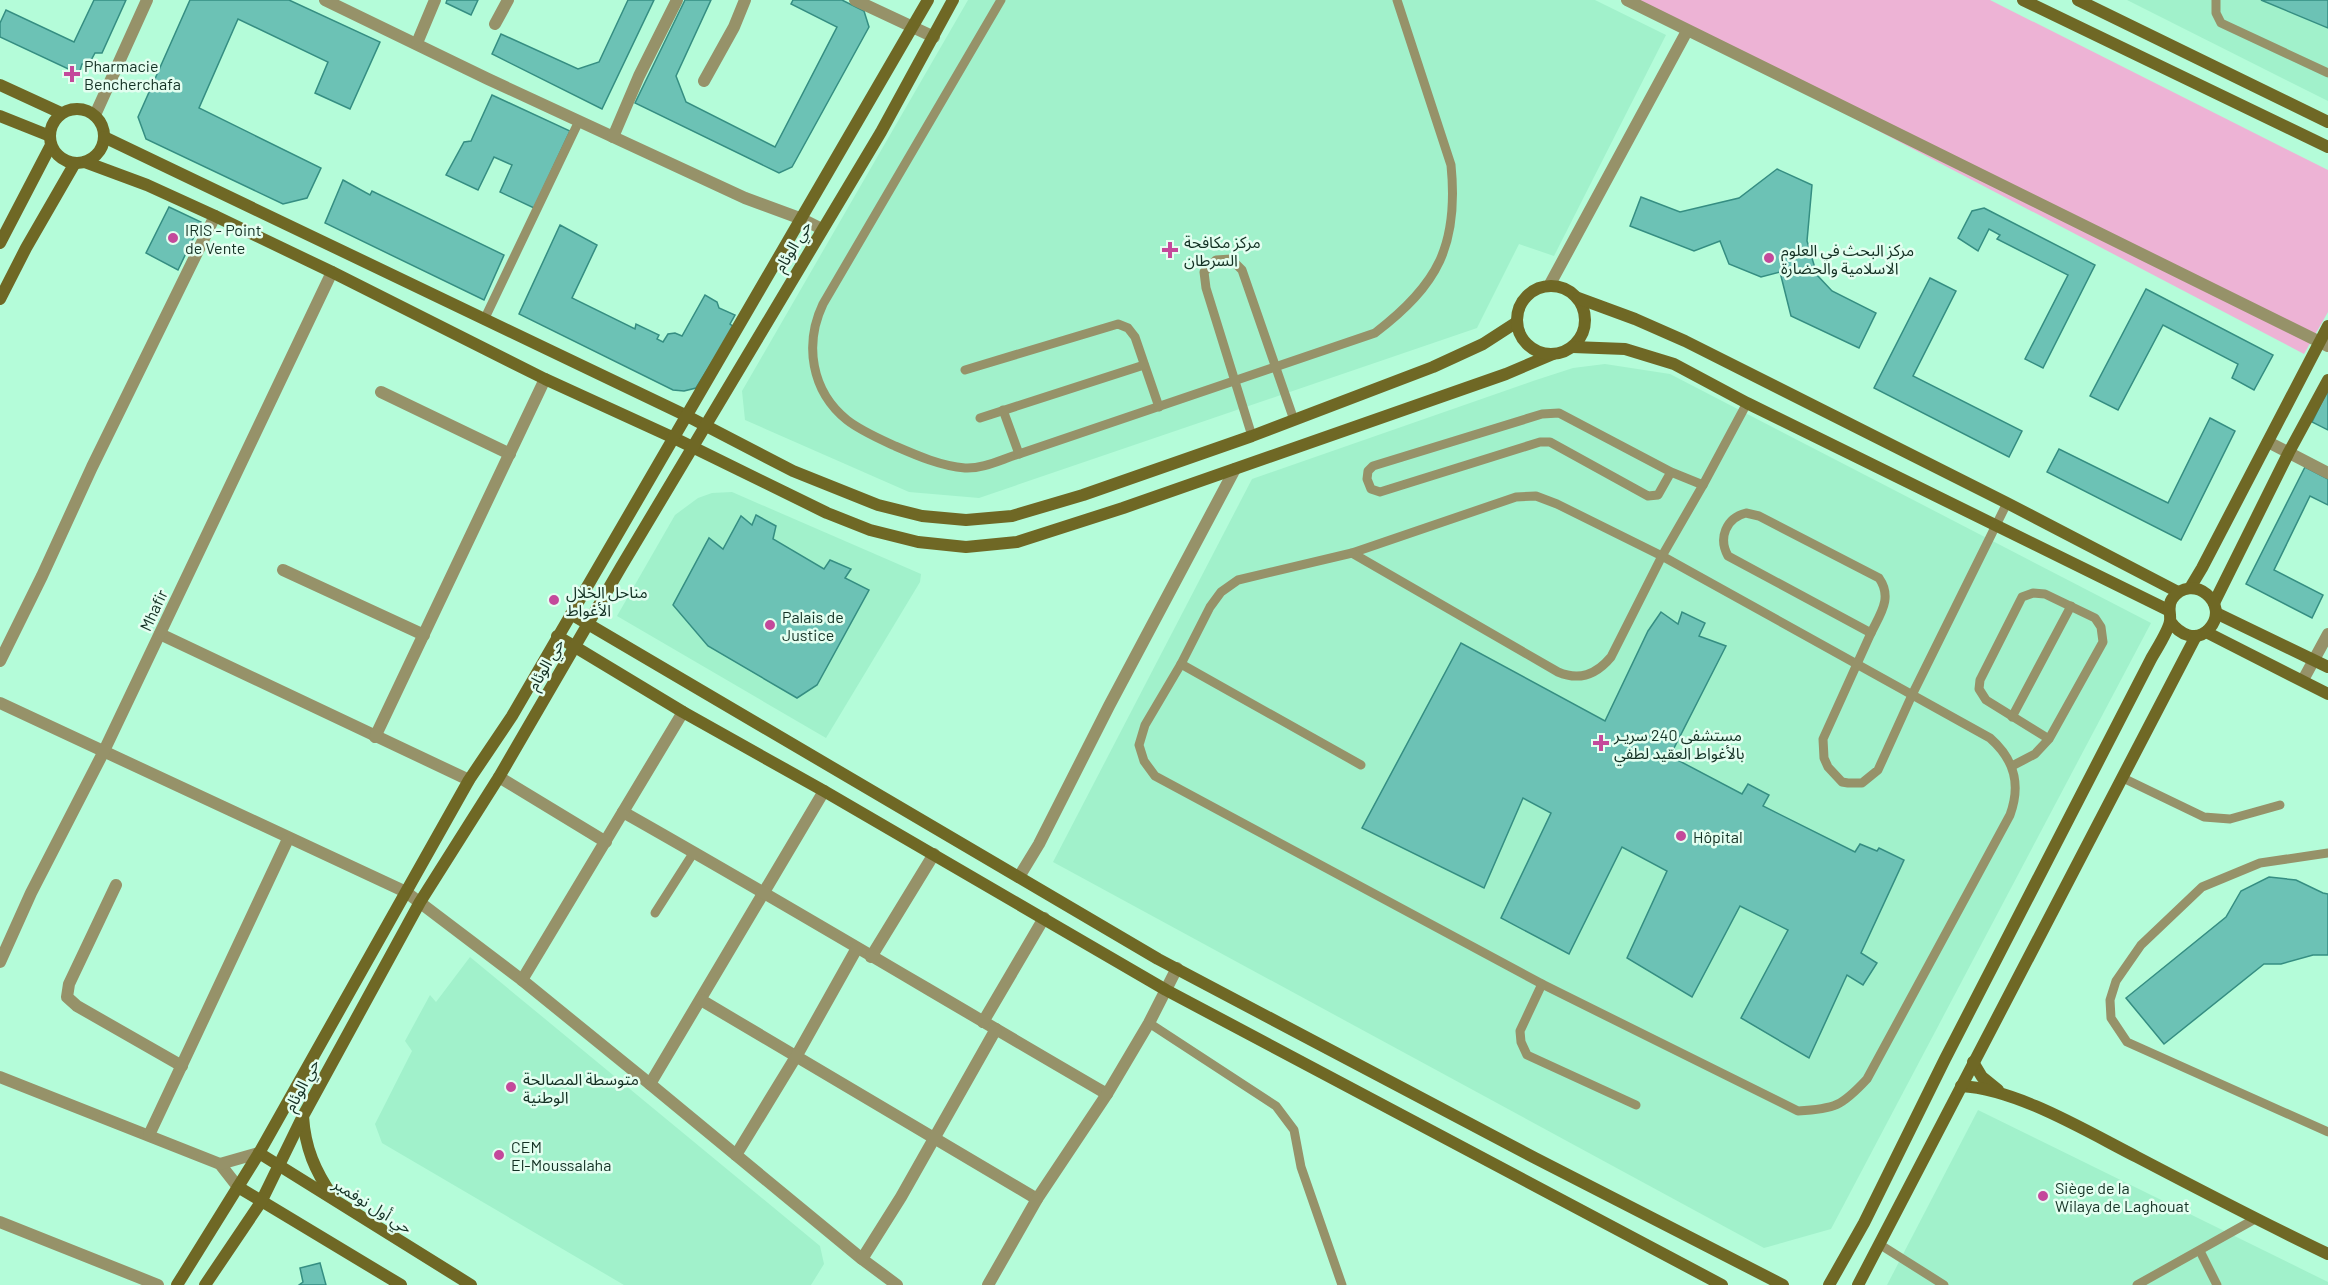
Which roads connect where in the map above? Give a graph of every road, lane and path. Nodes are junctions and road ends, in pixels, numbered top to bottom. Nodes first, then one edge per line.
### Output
1 (147, 0) edge
2 (325, 0) edge
3 (435, 0) edge
4 (508, 0) edge
5 (677, 0) edge
6 (745, 0) edge
7 (855, 0) edge
8 (928, 0) edge
9 (954, 0) edge
10 (1001, 0) edge
11 (1396, 0) edge
12 (1627, 0) edge
13 (2023, 0) edge
14 (2216, 0) edge
15 (2084, 1) edge
16 (495, 24) dead end
17 (913, 26) junction
18 (1687, 31) junction
19 (934, 37) junction
20 (417, 44) junction
21 (2328, 73) edge
22 (704, 81) dead end
23 (0, 85) edge
24 (61, 113) junction
25 (95, 115) junction
26 (0, 116) edge
27 (579, 121) junction
28 (2328, 122) edge
29 (104, 137) junction
30 (613, 137) junction
31 (50, 140) junction
32 (2328, 147) edge
33 (80, 162) junction
34 (215, 216) junction
35 (802, 219) junction
36 (822, 229) junction
37 (0, 243) edge
38 (332, 272) junction
39 (1549, 286) junction
40 (1578, 298) junction
41 (0, 299) edge
42 (484, 320) junction
43 (1517, 322) junction
44 (2328, 326) edge
45 (2324, 344) edge
46 (1573, 347) junction
47 (1553, 354) junction
48 (1144, 365) junction
49 (1274, 368) junction
50 (965, 370) dead end
51 (545, 379) junction
52 (1235, 379) junction
53 (2328, 380) edge
54 (381, 392) dead end
55 (1747, 403) junction
56 (1159, 407) junction
57 (1003, 410) junction
58 (687, 416) junction
59 (980, 418) dead end
60 (1294, 420) junction
61 (705, 426) junction
62 (1252, 436) junction
63 (674, 438) junction
64 (2268, 442) junction
65 (693, 448) junction
66 (2289, 452) junction
67 (510, 454) junction
68 (1019, 454) junction
69 (1235, 469) junction
70 (1671, 472) junction
71 (2328, 473) edge
72 (1703, 485) junction
73 (2007, 503) junction
74 (1995, 526) junction
75 (1352, 553) junction
76 (1662, 556) junction
77 (283, 570) dead end
78 (2184, 590) junction
79 (2071, 606) junction
80 (2215, 608) junction
81 (571, 614) junction
82 (2169, 616) junction
83 (589, 623) junction
84 (1871, 633) junction
85 (160, 634) junction
86 (2201, 634) junction
87 (2328, 634) edge
88 (424, 635) junction
89 (557, 636) junction
90 (575, 645) junction
91 (2314, 659) junction
92 (0, 661) edge
93 (1181, 664) junction
94 (1856, 664) junction
95 (2328, 667) edge
96 (2302, 680) junction
97 (2328, 694) edge
98 (1912, 695) junction
99 (0, 704) edge
100 (683, 712) junction
101 (2012, 717) junction
102 (375, 737) junction
103 (2049, 739) junction
104 (104, 753) junction
105 (1361, 765) dead end
106 (2012, 766) junction
107 (499, 777) junction
108 (2123, 778) junction
109 (469, 780) junction
110 (824, 791) junction
111 (2280, 806) dead end
112 (623, 812) junction
113 (288, 839) junction
114 (606, 842) junction
115 (694, 852) junction
116 (2328, 853) edge
117 (934, 854) junction
118 (1019, 877) junction
119 (116, 885) dead end
120 (405, 892) junction
121 (764, 892) junction
122 (420, 902) junction
123 (655, 914) dead end
124 (1044, 918) junction
125 (857, 948) junction
126 (871, 957) junction
127 (0, 962) edge
128 (1177, 968) junction
129 (522, 980) junction
130 (1542, 984) junction
131 (1166, 990) junction
132 (701, 1000) junction
133 (983, 1022) junction
134 (1149, 1023) junction
135 (996, 1029) junction
136 (797, 1055) junction
137 (1973, 1062) junction
138 (182, 1066) junction
139 (0, 1077) edge
140 (650, 1084) junction
141 (1961, 1086) junction
142 (2002, 1092) junction
143 (1107, 1094) junction
144 (1636, 1105) dead end
145 (303, 1116) junction
146 (2328, 1132) edge
147 (149, 1135) junction
148 (936, 1138) junction
149 (259, 1153) junction
150 (736, 1155) junction
151 (220, 1164) junction
152 (279, 1166) junction
153 (238, 1187) junction
154 (1037, 1199) junction
155 (261, 1202) junction
156 (338, 1203) junction
157 (2255, 1219) junction
158 (0, 1222) edge
159 (1879, 1244) junction
160 (2200, 1251) junction
161 (2328, 1254) edge
162 (862, 1259) junction
163 (2156, 1281) edge
164 (1344, 1284) edge
165 (158, 1285) edge
166 (177, 1285) edge
167 (205, 1285) edge
168 (401, 1285) edge
169 (471, 1285) edge
170 (897, 1285) edge
171 (988, 1285) edge
172 (1722, 1285) edge
173 (1783, 1285) edge
174 (1829, 1285) edge
175 (1858, 1285) edge
176 (1944, 1285) edge
177 (2137, 1285) edge
178 (2217, 1285) edge

1 - 25 street
2 - 20 street
3 - 20 street
4 - 16 street
5 - 30 street
6 - 22 street
7 - 17 street
8 - 17 street, حي الوئام
9 - 19 street, حي الوئام
10 - 68 lane
11 - 49 lane
12 - 18 street
13 - 32 street
14 - 21 lane
15 - 28 street
17 - 19 street
17 - 35 street, حي الوئام
18 - 39 street
18 - 45 street
19 - 36 street, حي الوئام
20 - 27 street
23 - 24 street
24 - 25 street
24 - 31 street
25 - 29 street
26 - 31 street
27 - 30 street
27 - 42 lane
29 - 33 street
29 - 42 street
30 - 35 street
31 - 33 street
31 - 37 street
33 - 34 street
33 - 41 street
34 - 38 street
34 - 92 street
35 - 36 street
35 - 58 street, حي الوئام
36 - 61 street, حي الوئام
38 - 51 street
38 - 85 street, Mhafir
39 - 40 street
39 - 43 street
40 - 46 street
40 - 73 street
42 - 58 street
43 - 47 street
43 - 60 street
44 - 45 street
45 - 64 street
46 - 47 street
46 - 55 street
47 - 69 street
48 - 50 lane
48 - 56 lane
48 - 57 lane
49 - 52 lane
49 - 52 lane
49 - 60 lane
51 - 63 street
51 - 67 street
52 - 56 lane
52 - 62 lane
53 - 66 street
54 - 67 street
55 - 72 lane
55 - 74 street
56 - 68 lane
57 - 59 lane
57 - 68 lane
58 - 61 street
58 - 63 street, حي الوئام
60 - 62 street
61 - 62 street
61 - 65 street, حي الوئام
63 - 65 street
63 - 81 street, حي الوئام
64 - 66 street
64 - 78 street
65 - 69 street
65 - 83 street, حي الوئام
66 - 71 street
66 - 80 street
67 - 88 street
69 - 118 street
70 - 70 lane
70 - 72 lane
72 - 76 lane
73 - 74 lane
73 - 78 street
74 - 82 street
74 - 98 lane
75 - 76 lane
75 - 76 lane
75 - 93 lane
76 - 94 lane
77 - 88 street
78 - 80 street
78 - 82 street
79 - 101 lane
79 - 101 lane
79 - 103 lane
80 - 86 street
80 - 91 street
81 - 83 street
81 - 89 street, حي الوئام
82 - 86 street
82 - 174 street
83 - 90 street, حي الوئام
83 - 118 street
84 - 84 lane
84 - 94 lane
85 - 102 street
85 - 104 street, Mhafir
86 - 96 street
86 - 108 street
87 - 91 street
88 - 102 street
89 - 90 street
89 - 109 street, حي الوئام
90 - 100 street
90 - 107 street, حي الوئام
91 - 95 street
91 - 96 street
93 - 105 lane
93 - 130 lane
94 - 98 lane
94 - 98 lane
96 - 97 street
98 - 106 lane
99 - 104 street
100 - 110 street
100 - 112 street
101 - 103 lane
102 - 109 street
103 - 106 lane
104 - 113 street
104 - 127 street, Mhafir
106 - 130 lane
107 - 114 street
107 - 122 street, حي الوئام
108 - 111 lane
108 - 137 street
109 - 120 street, حي الوئام
110 - 117 street
110 - 121 street
112 - 114 street
112 - 115 street
113 - 120 street
113 - 138 street
114 - 129 street
115 - 121 street
115 - 123 lane
116 - 146 lane
117 - 124 street
117 - 126 street
118 - 128 street
119 - 138 street
120 - 122 street
120 - 149 street, حي الوئام
121 - 125 street
121 - 132 street
122 - 129 street
122 - 145 street, حي الوئام
124 - 131 street
124 - 133 street
125 - 126 street
125 - 136 street
126 - 133 street
128 - 131 street
128 - 173 street
129 - 140 street
130 - 144 lane
131 - 134 street
131 - 172 street
132 - 136 street
132 - 140 street
133 - 135 street
134 - 143 street
134 - 164 lane
135 - 143 street
135 - 148 street
136 - 148 street
136 - 150 street
137 - 141 street
137 - 142 street
138 - 147 street
139 - 147 street
140 - 150 street
141 - 142 street
141 - 159 street
142 - 157 street
143 - 154 street
145 - 152 street, حي الوئام
145 - 156 street
147 - 151 street
148 - 154 street
148 - 162 street
149 - 151 street
149 - 152 street, حي أول نوفمبر
149 - 153 street, حي الوئام
150 - 162 street
151 - 153 street
152 - 155 street, حي الوئام
152 - 156 street, حي أول نوفمبر
153 - 155 street
153 - 166 street, حي الوئام
154 - 171 street
155 - 167 street, حي الوئام
155 - 168 street
156 - 169 street, حي أول نوفمبر
157 - 160 lane
157 - 161 street
158 - 165 street
159 - 175 street
159 - 176 lane
160 - 163 lane
160 - 178 lane
162 - 170 street
163 - 177 lane

